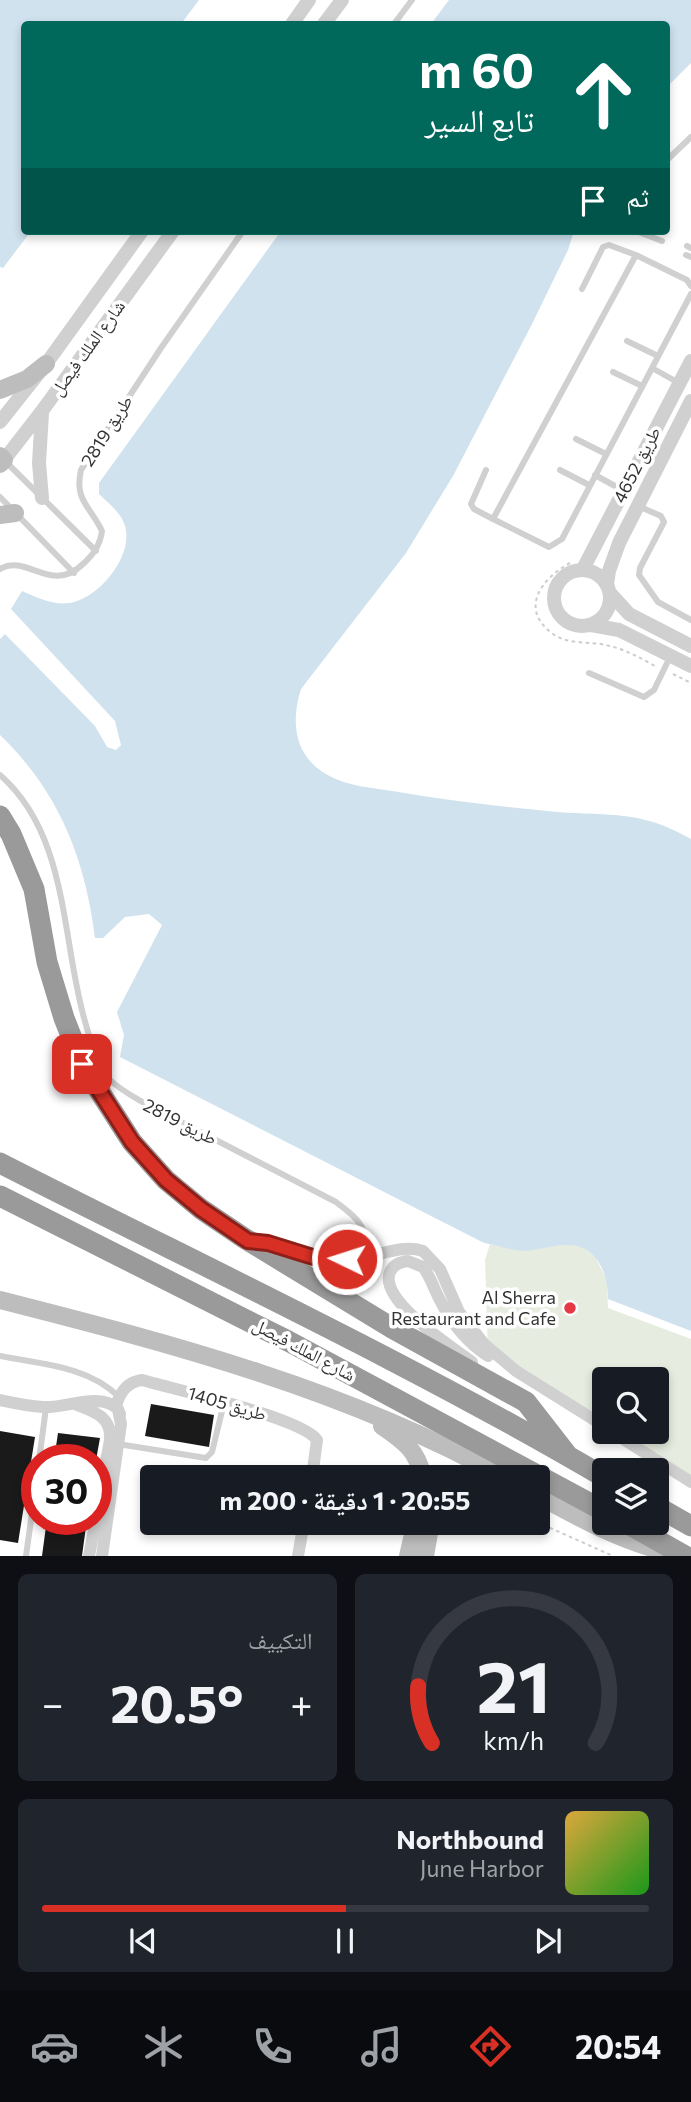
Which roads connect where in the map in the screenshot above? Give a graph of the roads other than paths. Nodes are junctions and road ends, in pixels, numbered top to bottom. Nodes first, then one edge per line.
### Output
1 (309, 0) edge
2 (342, 0) edge
3 (412, 0) edge
4 (294, 21) edge
5 (326, 21) edge
6 (396, 21) edge
7 (691, 137) edge
8 (670, 157) edge
9 (139, 235) edge
10 (170, 235) edge
11 (240, 235) edge
12 (646, 235) edge
13 (662, 241) dead end
14 (636, 255) junction
15 (691, 286) edge
16 (582, 289) dead end
17 (691, 294) edge
18 (626, 341) dead end
19 (658, 356) junction
20 (691, 361) edge
21 (46, 364) junction
22 (652, 368) junction
23 (613, 372) dead end
24 (679, 383) junction
25 (642, 386) junction
26 (0, 390) edge
27 (691, 401) edge
28 (42, 411) junction
29 (0, 422) edge
30 (576, 439) dead end
31 (606, 454) junction
32 (1, 460) edge
33 (486, 470) dead end
34 (559, 470) dead end
35 (595, 475) junction
36 (589, 485) junction
37 (624, 491) junction
38 (0, 497) edge
39 (42, 498) junction
40 (638, 506) junction
41 (7, 514) edge
42 (493, 519) junction
43 (96, 551) junction
44 (0, 569) edge
45 (583, 569) junction
46 (74, 573) junction
47 (608, 589) junction
48 (691, 620) edge
49 (590, 625) junction
50 (691, 646) edge
51 (670, 655) junction
52 (691, 666) edge
53 (589, 673) dead end
54 (0, 775) edge
55 (0, 816) edge
56 (0, 1163) edge
57 (0, 1196) edge
58 (248, 1241) junction
59 (363, 1258) junction
60 (0, 1300) edge
61 (0, 1356) edge
62 (516, 1371) junction
63 (119, 1397) junction
64 (0, 1401) edge
65 (526, 1402) junction
66 (71, 1403) junction
67 (224, 1403) junction
68 (350, 1404) junction
69 (46, 1408) junction
70 (120, 1413) junction
71 (592, 1418) edge
72 (41, 1444) edge
73 (109, 1444) edge
74 (118, 1444) junction
75 (631, 1444) edge
76 (568, 1456) junction
77 (314, 1465) edge
78 (420, 1465) edge
79 (482, 1465) edge
80 (592, 1469) edge
81 (691, 1482) edge
82 (550, 1502) edge
83 (592, 1505) edge
84 (669, 1513) edge
85 (691, 1526) edge
86 (29, 1535) edge
87 (93, 1535) edge
88 (302, 1535) edge
89 (413, 1535) edge
90 (429, 1535) edge
91 (648, 1535) edge
92 (26, 1556) edge
93 (89, 1556) edge
94 (102, 1556) edge
95 (298, 1556) edge
96 (408, 1556) edge
97 (425, 1556) edge
98 (684, 1556) edge

1 - 4 street
2 - 5 street
3 - 6 lane
7 - 8 lane
9 - 21 street, شارع الملك فيصل
10 - 28 street, شارع الملك فيصل
11 - 43 lane, طريق 2819
12 - 13 lane
14 - 15 lane
14 - 16 lane
14 - 42 lane
17 - 19 lane
18 - 19 lane
19 - 22 lane
20 - 24 street, طريق 4652
21 - 26 main road
21 - 29 street, شارع الملك فيصل
22 - 24 lane
22 - 25 lane
23 - 25 lane
24 - 37 street, طريق 4652
25 - 31 lane
27 - 40 street, طريق 4652
28 - 32 street, شارع الملك فيصل
28 - 39 street
30 - 31 lane
31 - 35 lane
32 - 39 lane
33 - 42 lane
34 - 36 lane
35 - 36 lane
35 - 37 lane
36 - 42 lane
37 - 45 street, طريق 4652
38 - 41 lane
39 - 43 lane
40 - 47 street, طريق 4652
40 - 48 lane
41 - 46 lane
43 - 46 lane
44 - 46 lane
45 - 47 street
45 - 49 street
47 - 49 street
47 - 50 street
49 - 51 street
51 - 52 street
51 - 53 lane
54 - 59 lane, طريق 2819
55 - 58 highway
56 - 76 highway, شارع الملك فيصل
57 - 83 highway, شارع الملك فيصل
58 - 59 street
58 - 65 highway
59 - 62 street
60 - 68 main road, شارع الملك فيصل
61 - 63 lane
62 - 65 street
62 - 71 street
63 - 67 street, طريق 1405
63 - 70 street
64 - 69 street
65 - 76 highway
66 - 69 street
66 - 70 street
66 - 73 street
67 - 74 lane
67 - 77 street, طريق 1405
68 - 78 main road
68 - 79 main road, شارع الملك فيصل
69 - 72 lane
70 - 74 street
74 - 94 street
75 - 81 street
76 - 80 highway, شارع الملك فيصل
82 - 98 main road
84 - 85 highway
86 - 92 lane
87 - 93 street
88 - 95 street
89 - 96 main road
90 - 97 main road
91 - 98 highway

